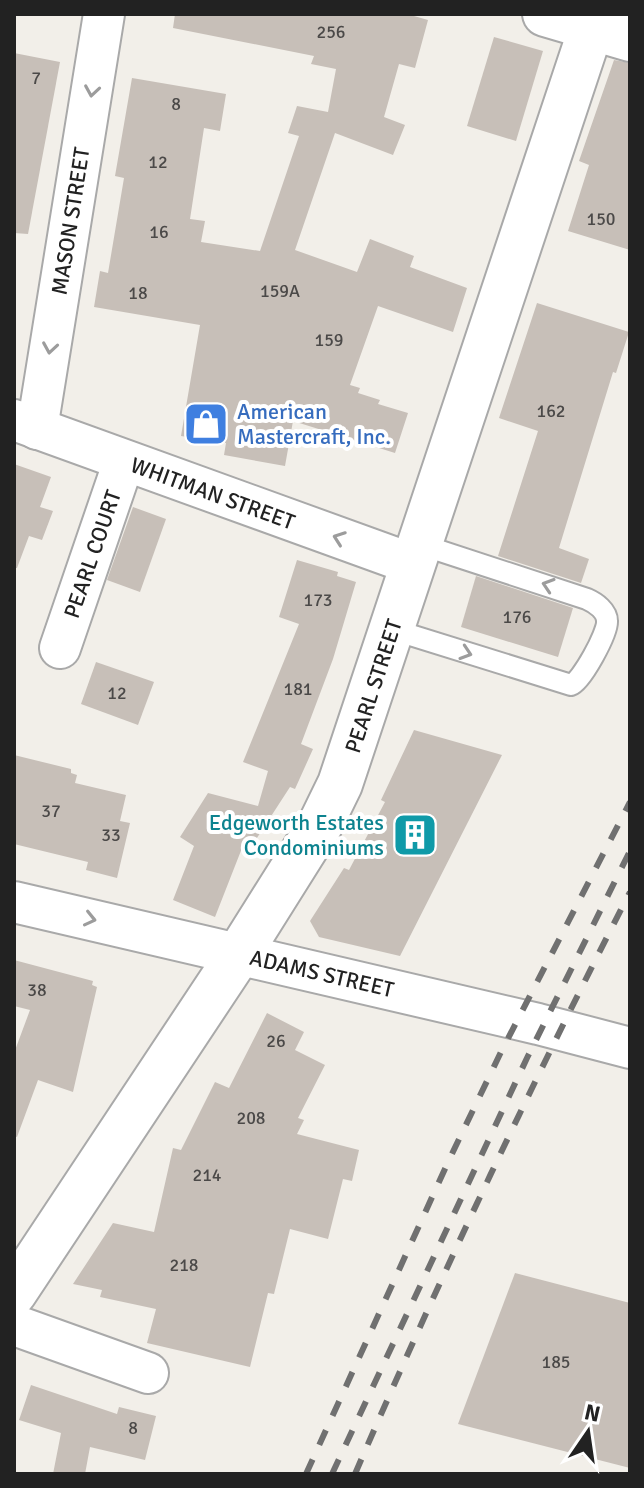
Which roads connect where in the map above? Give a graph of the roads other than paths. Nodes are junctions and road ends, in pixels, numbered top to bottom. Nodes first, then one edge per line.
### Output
1 (104, 14) edge
2 (545, 14) edge
3 (606, 27) edge
4 (25, 424) edge
5 (124, 461) junction
6 (416, 554) junction
7 (391, 629) junction
8 (60, 648) dead end
9 (14, 902) edge
10 (239, 954) junction
11 (630, 1048) edge
12 (14, 1293) edge
13 (14, 1325) edge
14 (148, 1373) dead end

1 -> 4 street, MASON STREET
2 - 3 street
3 - 6 street, PEARL STREET
4 - 5 street, WHITMAN STREET
6 -> 5 street, WHITMAN STREET
5 - 8 street, PEARL COURT
6 - 7 street, PEARL STREET
7 -> 6 lane
7 - 10 street, PEARL STREET
9 -> 10 street, ADAMS STREET
10 - 11 street, ADAMS STREET
10 - 12 street, PEARL STREET
13 - 14 street

